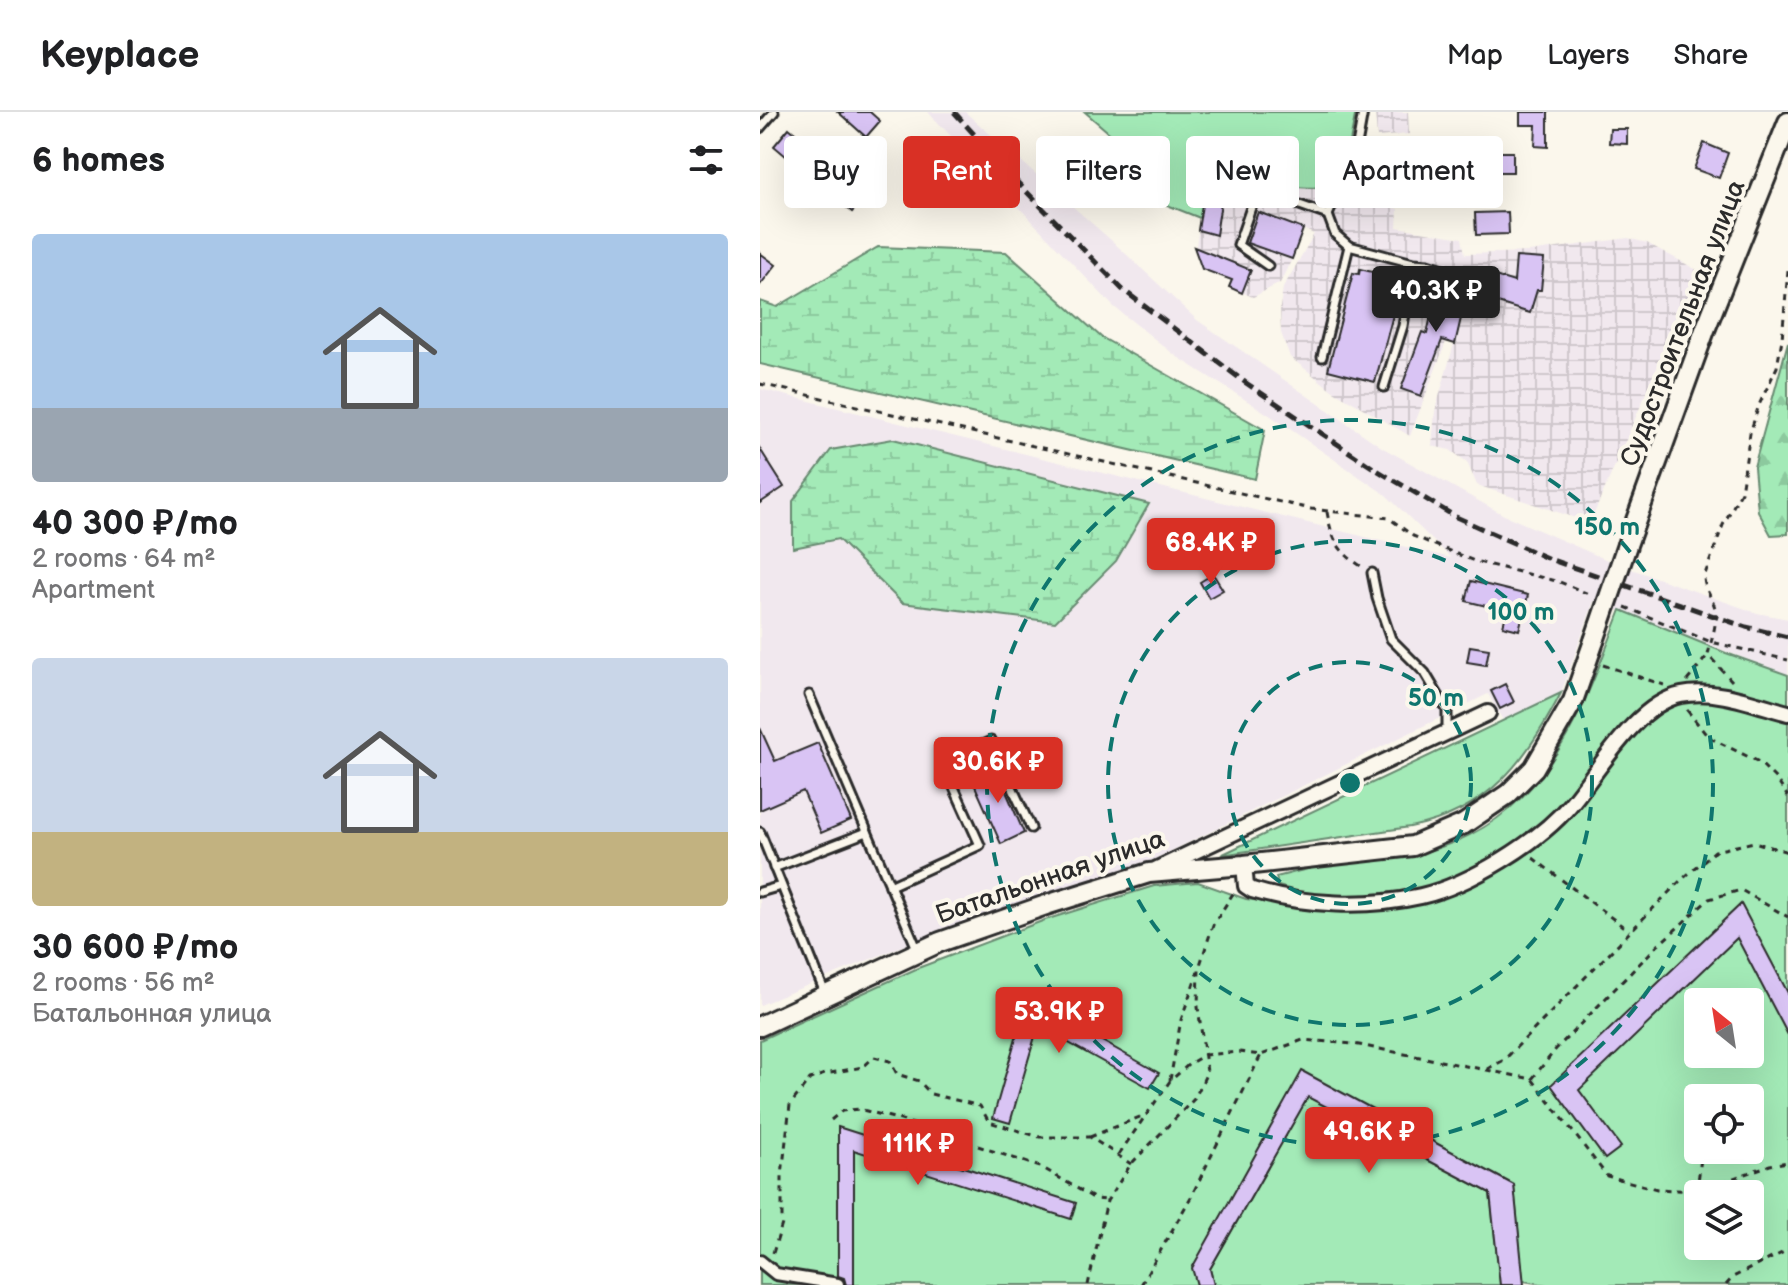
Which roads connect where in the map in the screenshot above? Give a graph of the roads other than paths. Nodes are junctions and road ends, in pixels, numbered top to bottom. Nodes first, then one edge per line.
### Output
1 (774, 112) edge
2 (1363, 112) edge
3 (1788, 122) edge
4 (760, 128) edge
5 (1328, 215) junction
6 (1349, 246) junction
7 (1413, 263) junction
8 (1268, 266) dead end
9 (1465, 276) dead end
10 (1322, 357) dead end
11 (1384, 387) dead end
12 (1372, 573) road end
13 (809, 695) dead end
14 (1488, 713) dead end
15 (1788, 713) edge
16 (1447, 732) junction
17 (1031, 828) dead end
18 (760, 832) edge
19 (867, 832) junction
20 (1244, 865) junction
21 (774, 868) junction
22 (1149, 873) junction
23 (781, 886) junction
24 (890, 886) junction
25 (760, 892) edge
26 (918, 951) junction
27 (826, 995) junction
28 (760, 1026) edge
29 (768, 1267) edge
30 (838, 1284) edge

1 - 4 lane
2 - 5 lane
3 - 20 street, Судостроительная улица, bridge
5 - 6 lane
5 - 8 lane
6 - 7 lane
6 - 10 lane
7 - 9 lane
7 - 11 lane
12 - 16 lane
13 - 19 lane
14 - 16 street, Батальонная улица
15 - 20 street
16 - 22 street, Батальонная улица
17 - 24 lane
18 - 21 lane
19 - 21 lane
19 - 24 lane
20 - 22 street
21 - 23 lane
22 - 26 street, Батальонная улица
23 - 25 lane
23 - 27 lane
24 - 26 lane
26 - 27 street, Батальонная улица
27 - 28 street, Батальонная улица
29 - 30 street

